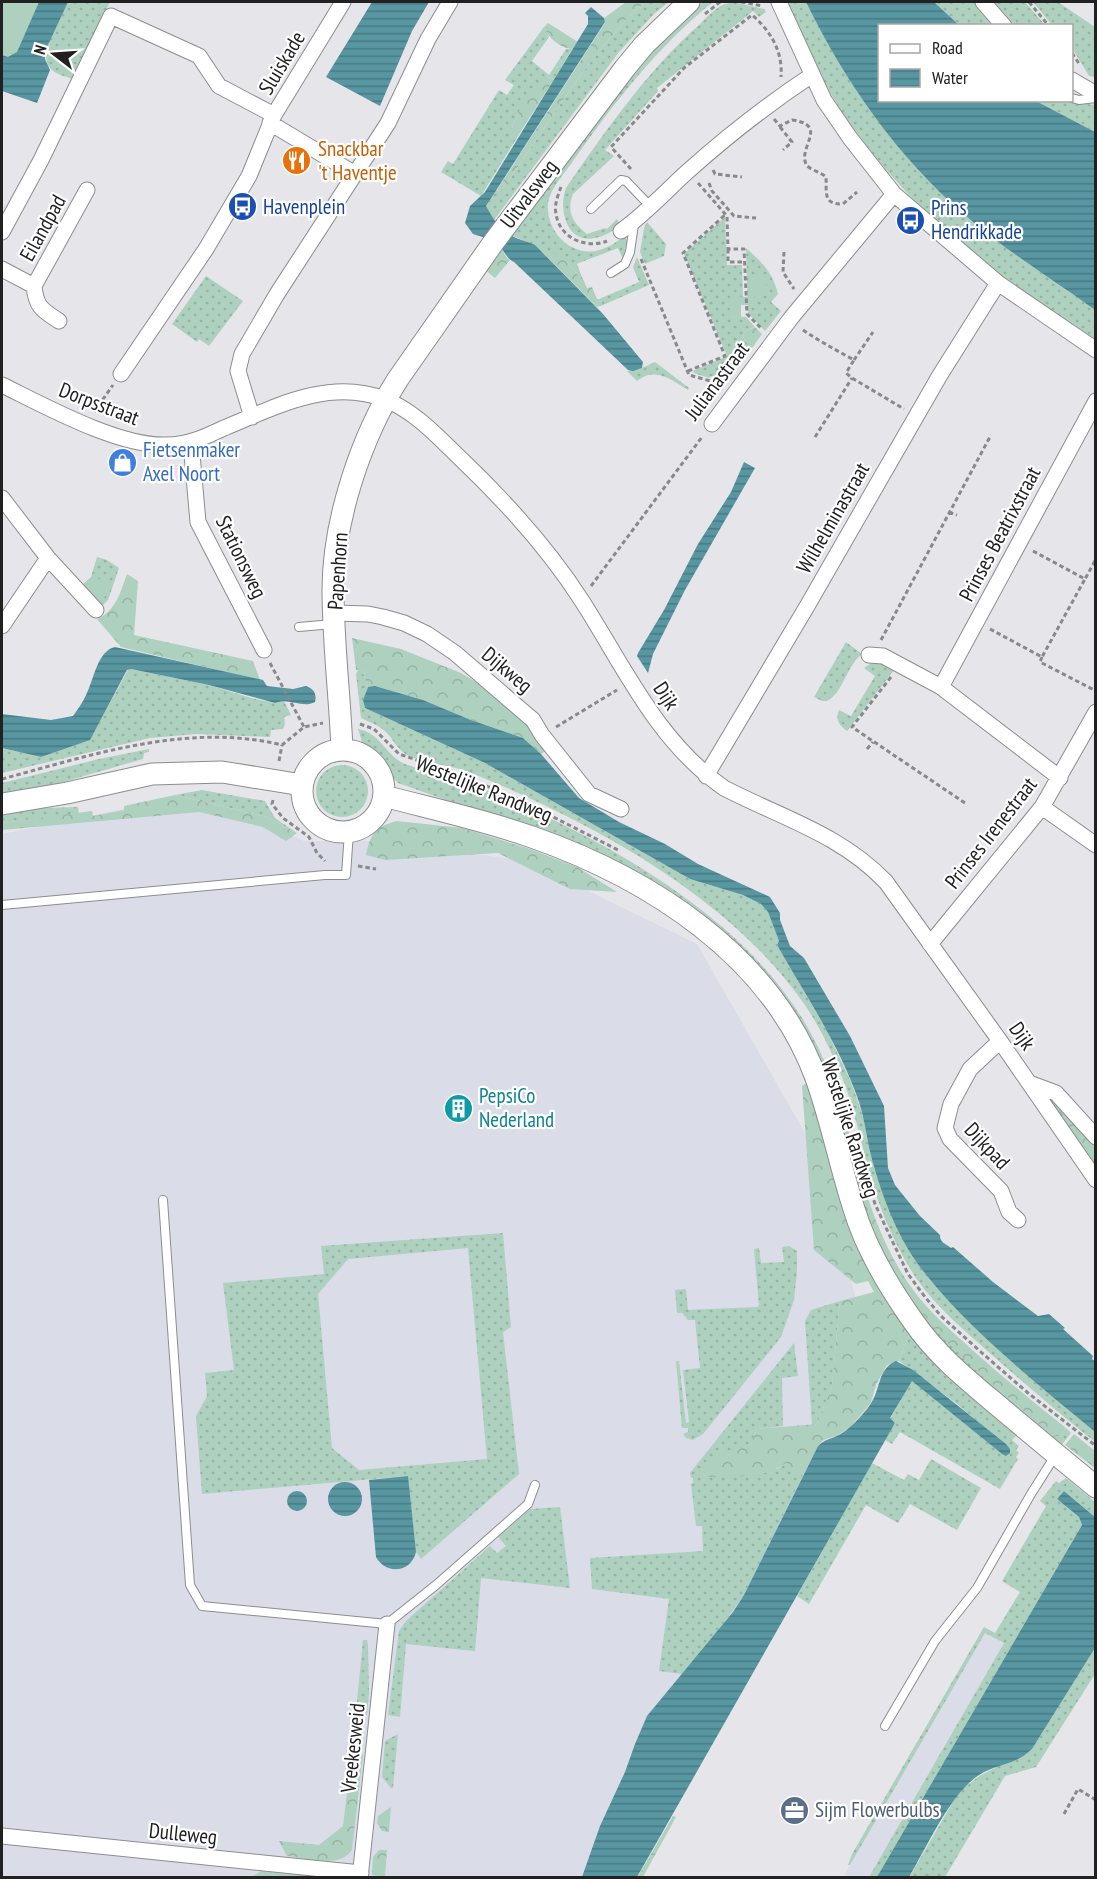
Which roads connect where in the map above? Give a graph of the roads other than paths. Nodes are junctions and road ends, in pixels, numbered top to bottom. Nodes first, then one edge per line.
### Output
1 (118, 2) edge
2 (344, 2) edge
3 (450, 2) edge
4 (779, 2) edge
5 (983, 2) edge
6 (694, 11) edge
7 (111, 16) junction
8 (1002, 24) edge
9 (812, 75) junction
10 (1073, 81) edge
11 (1095, 96) edge
12 (1073, 98) edge
13 (272, 119) junction
14 (355, 174) junction
15 (87, 190) dead end
16 (894, 194) junction
17 (650, 206) junction
18 (591, 209) dead end
19 (634, 222) junction
20 (621, 231) road end
21 (2, 232) edge
22 (2, 269) edge
23 (610, 273) dead end
24 (998, 283) junction
25 (34, 286) junction
26 (59, 321) dead end
27 (1095, 350) edge
28 (121, 374) road end
29 (2, 385) edge
30 (385, 400) junction
31 (1095, 401) edge
32 (252, 417) junction
33 (711, 424) road end
34 (191, 443) junction
35 (2, 498) edge
36 (48, 558) junction
37 (96, 610) dead end
38 (334, 618) junction
39 (2, 626) edge
40 (299, 627) dead end
41 (264, 650) dead end
42 (872, 655) road end
43 (941, 687) junction
44 (1095, 712) edge
45 (342, 750) junction
46 (706, 776) junction
47 (1060, 778) junction
48 (303, 784) junction
49 (384, 796) junction
50 (2, 804) edge
51 (1042, 807) junction
52 (621, 809) dead end
53 (349, 832) junction
54 (1095, 845) edge
55 (2, 905) edge
56 (930, 944) junction
57 (1000, 1041) junction
58 (1029, 1083) junction
59 (1095, 1137) edge
60 (1095, 1180) edge
61 (163, 1200) dead end
62 (1018, 1220) dead end
63 (1056, 1455) junction
64 (535, 1485) dead end
65 (1095, 1487) edge
66 (387, 1623) junction
67 (885, 1725) dead end
68 (2, 1836) edge
69 (360, 1875) edge

1 - 7 street, Eilandpad
2 - 13 street, Sluiskade
3 - 14 street
4 - 9 street
5 - 8 street
6 - 30 street, Uitvalsweg
7 - 13 street
7 - 21 street, Eilandpad
9 - 16 street
9 - 17 street
10 - 11 street
11 - 12 lane
13 - 14 street
13 - 28 street
14 - 32 street
15 - 25 street, Eilandpad
16 - 24 street
16 - 33 street, Julianastraat
17 - 18 lane
17 - 19 street
19 - 20 street
19 - 23 lane
22 - 25 street, Eilandpad
24 - 27 street
24 - 46 street, Wilhelminastraat
25 - 26 street, Eilandpad
29 - 34 street, Dorpsstraat
30 - 32 street, Dijk
30 - 38 street, Papenhorn
30 - 46 street, Dijk
31 - 43 street, Prinses Beatrixstraat
32 - 34 street, Dorpsstraat
34 - 41 street, Stationsweg
35 - 36 street
36 - 37 street
36 - 39 street
38 - 40 lane
38 - 45 street, Papenhorn
38 - 52 street, Dijkweg
42 - 43 street
43 - 47 street
44 - 47 street, Prinses Irenestraat
45 - 48 street
45 - 49 street
46 - 56 street, Dijk
47 - 51 street, Prinses Irenestraat
48 - 50 street
48 - 53 street
49 - 53 street
49 - 63 street, Westelijke Randweg
51 - 54 street
51 - 56 street, Prinses Irenestraat
53 - 55 lane
56 - 57 street, Dijk
57 - 58 street, Dijk
57 - 62 street, Dijkpad
58 - 59 street, Dijk
58 - 60 street, Dijk
61 - 66 lane
63 - 65 street, Westelijke Randweg
63 - 67 lane
64 - 66 lane
66 - 69 street, Vreekesweid
68 - 69 street, Dulleweg

